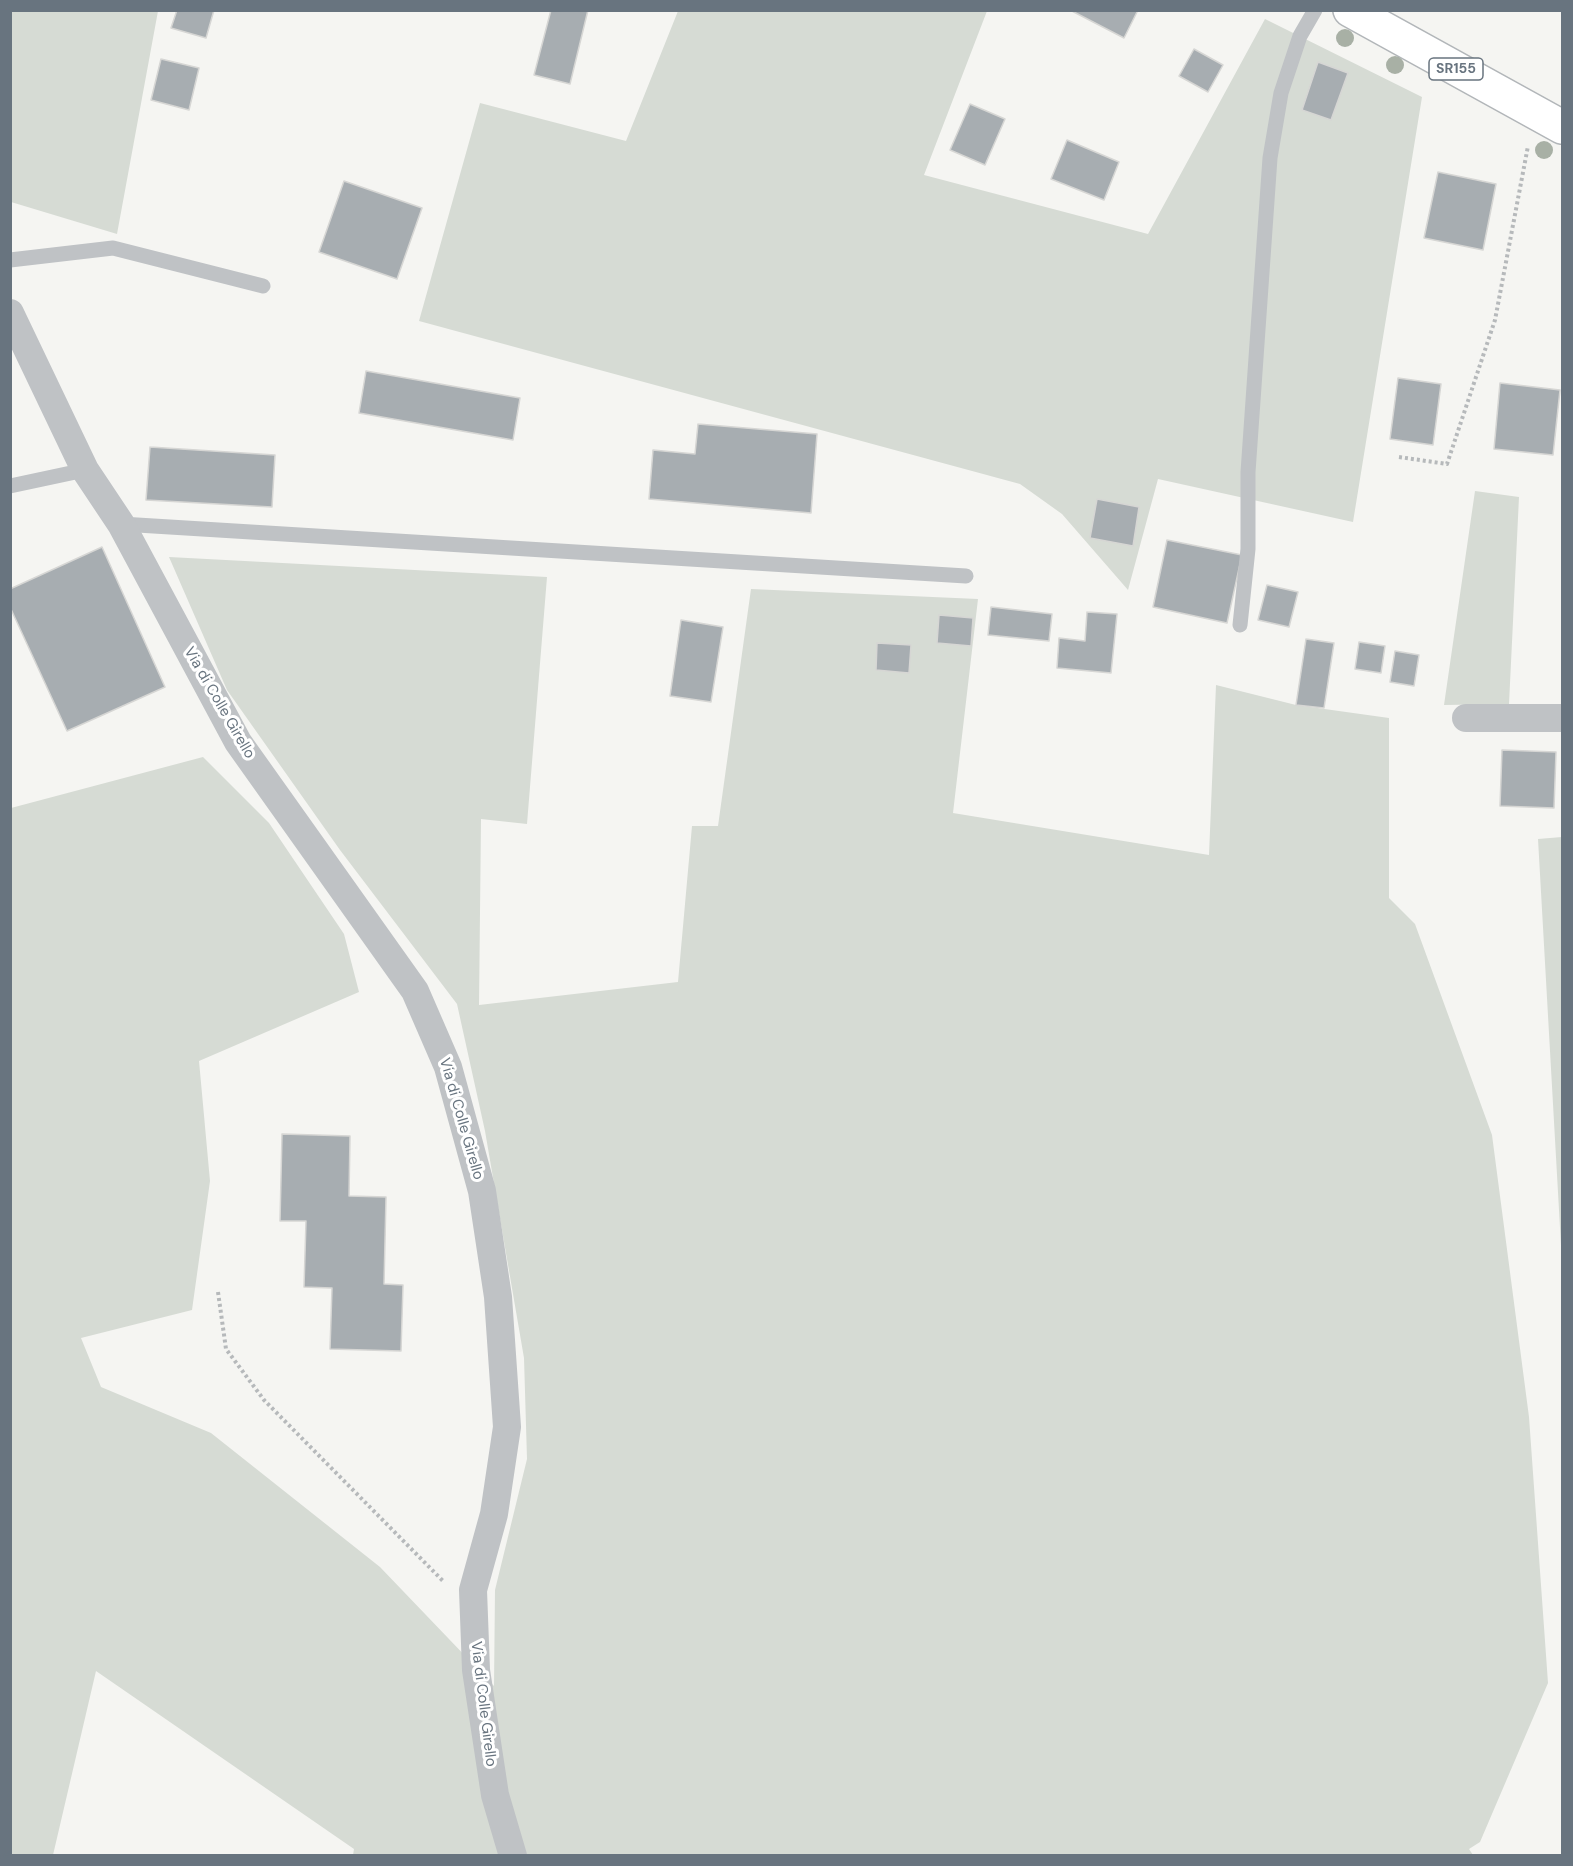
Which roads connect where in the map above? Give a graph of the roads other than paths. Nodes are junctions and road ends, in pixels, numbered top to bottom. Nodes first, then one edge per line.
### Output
1 (1315, 10) edge
2 (1350, 10) edge
3 (1563, 127) edge
4 (10, 260) edge
5 (263, 286) dead end
6 (10, 313) edge
7 (85, 470) junction
8 (10, 486) edge
9 (121, 524) junction
10 (966, 576) dead end
11 (1240, 625) dead end
12 (1466, 718) dead end
13 (1563, 718) edge
14 (513, 1856) edge

1 - 11 lane
2 - 3 main road, SR155
4 - 5 lane
6 - 7 street, Via di Colle Girello
7 - 8 lane
7 - 9 street, Via di Colle Girello
9 - 10 lane
9 - 14 street, Via di Colle Girello
12 - 13 street

